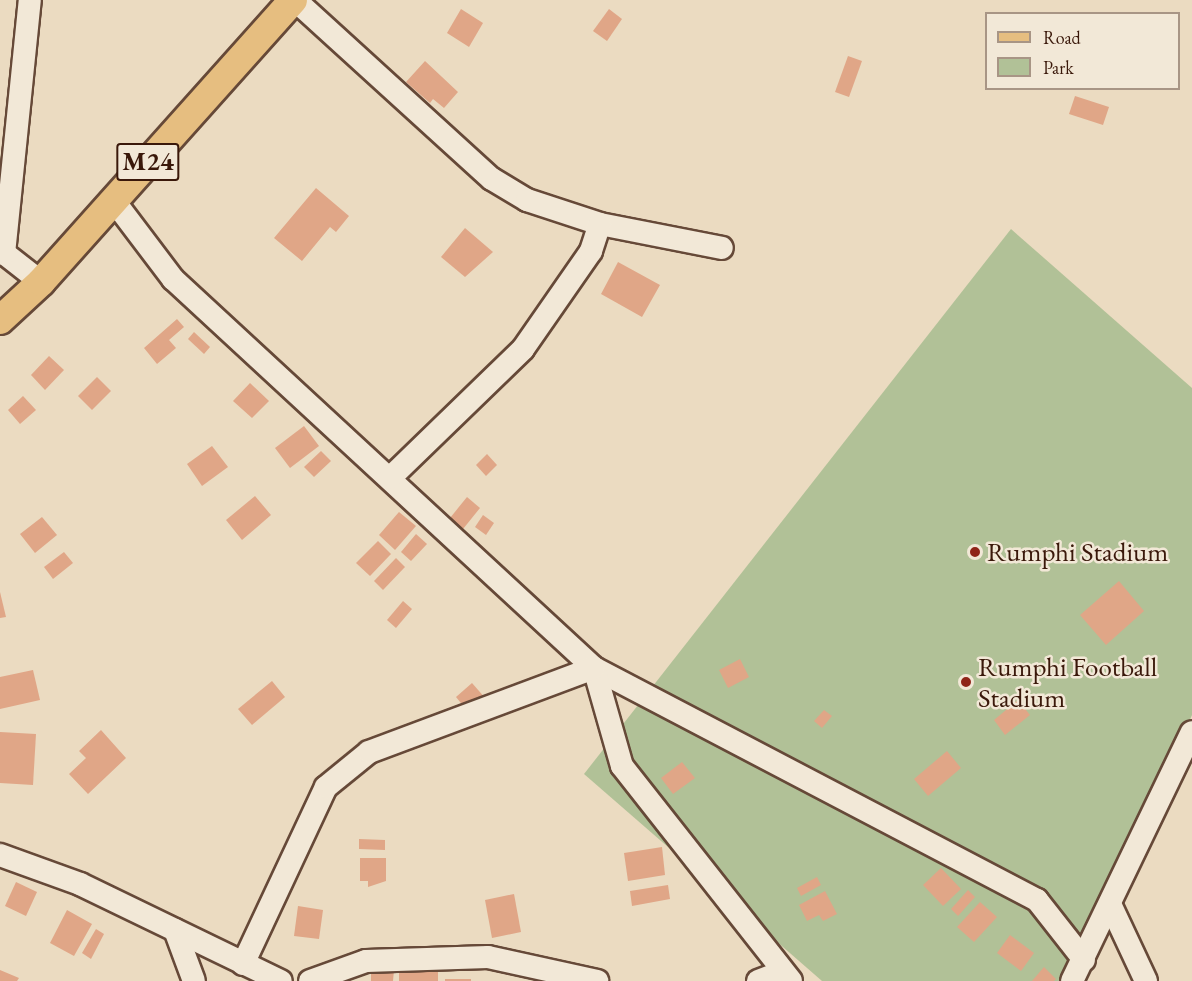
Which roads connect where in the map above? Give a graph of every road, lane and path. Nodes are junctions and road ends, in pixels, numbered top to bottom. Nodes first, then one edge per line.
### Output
1 (30, 0) edge
2 (294, 0) edge
3 (114, 201) junction
4 (600, 225) junction
5 (722, 248) dead end
6 (2, 252) edge
7 (41, 282) junction
8 (0, 320) edge
9 (390, 478) junction
10 (594, 668) junction
11 (1192, 732) edge
12 (0, 855) edge
13 (1110, 904) junction
14 (175, 930) junction
15 (1084, 960) junction
16 (243, 963) junction
17 (787, 976) edge
18 (195, 981) edge
19 (281, 981) edge
20 (310, 981) edge
21 (597, 981) edge
22 (758, 981) edge
23 (1072, 981) edge
24 (1146, 981) edge

1 - 6 street
2 - 3 main road, M24
2 - 4 street
3 - 7 main road, M24
3 - 9 street
4 - 5 street
4 - 9 street
6 - 7 street
7 - 8 main road, M24
9 - 10 street
10 - 15 street
10 - 16 street
10 - 17 street
11 - 13 street
12 - 14 street
13 - 15 street
13 - 24 street
14 - 16 street
14 - 18 street
15 - 23 street
16 - 19 street
17 - 22 street
20 - 21 street

